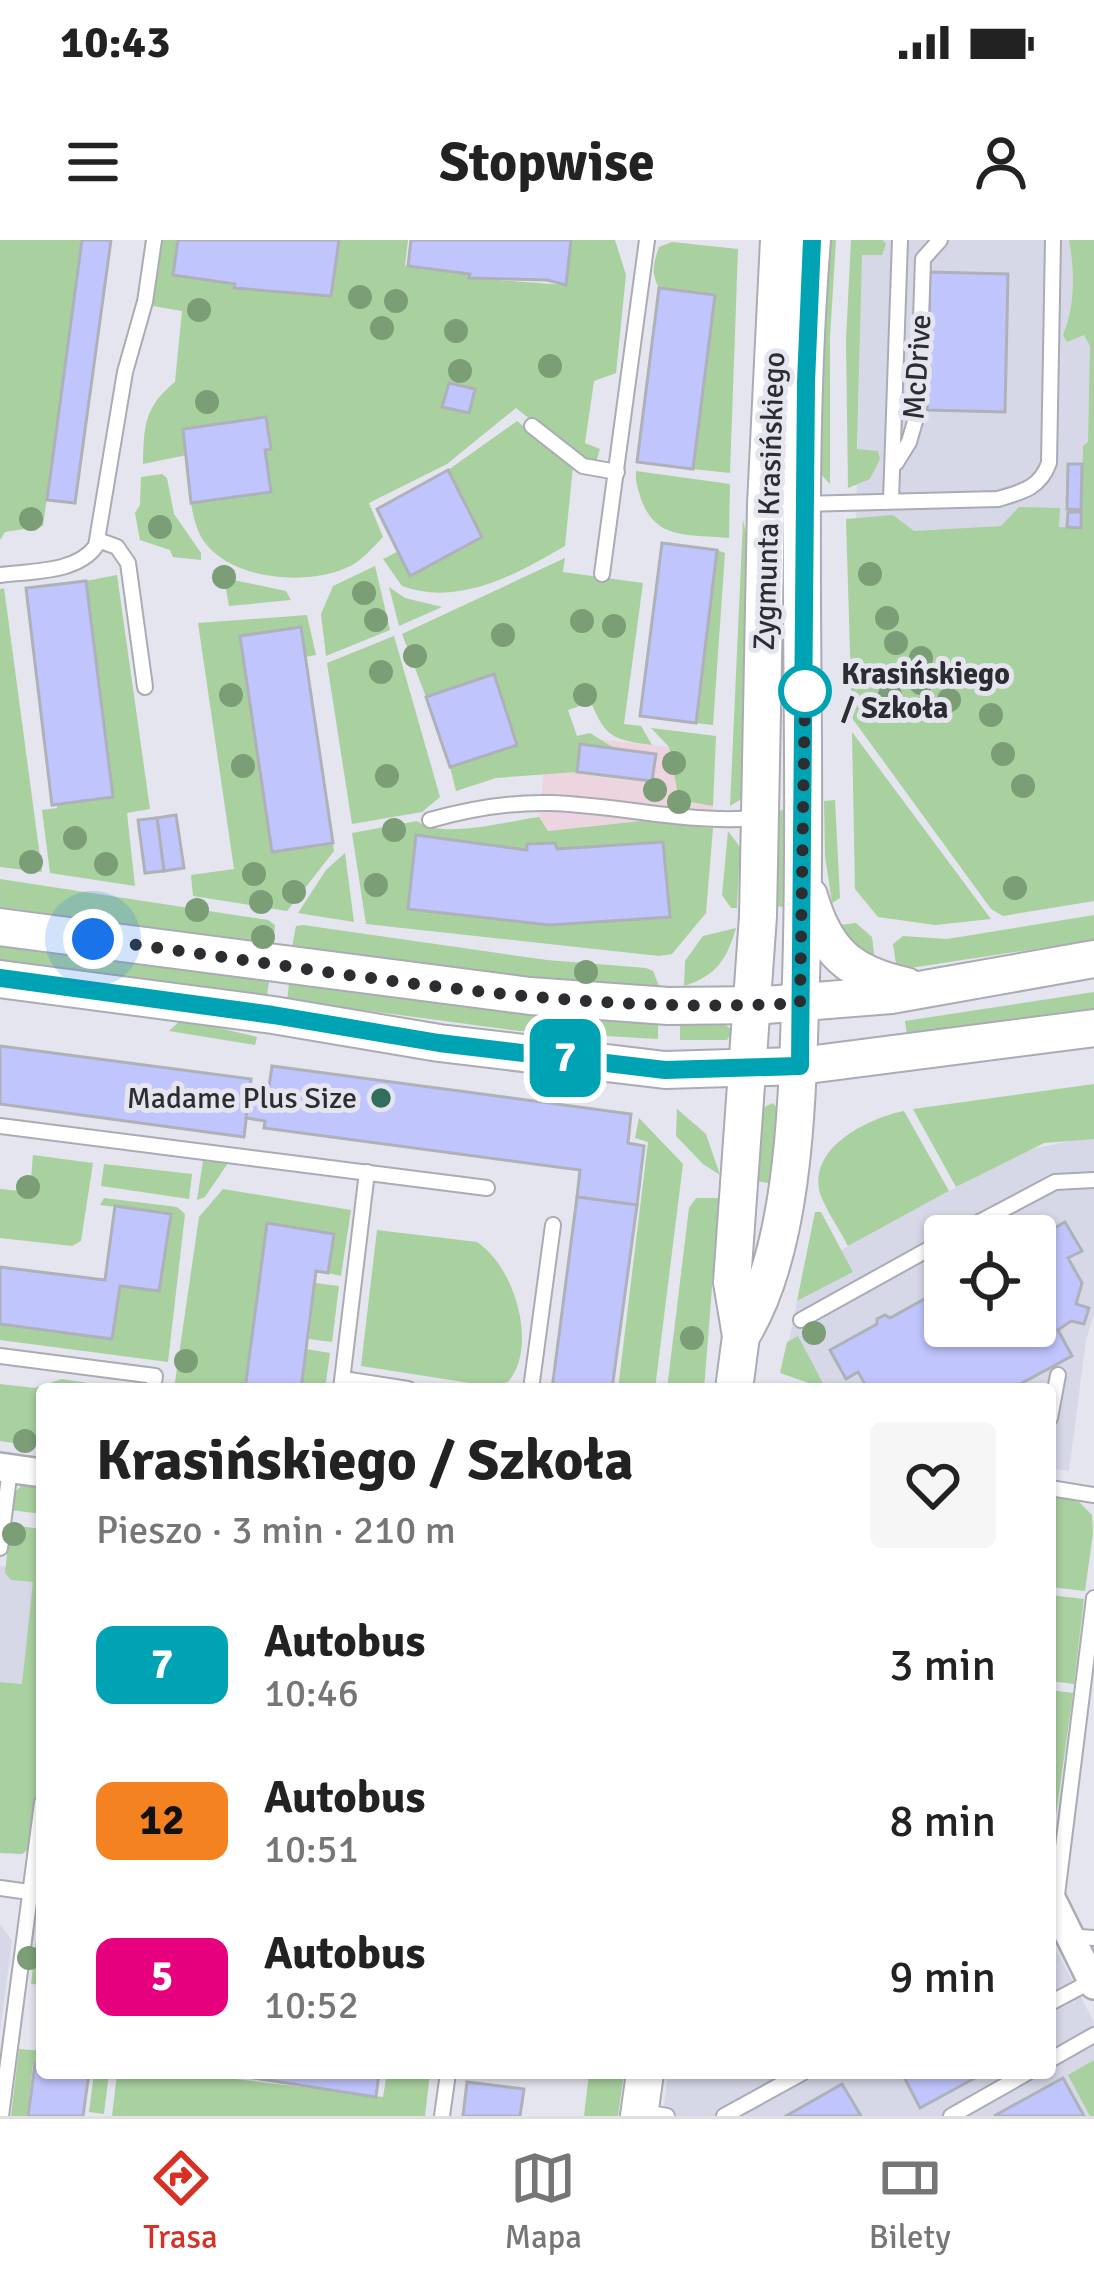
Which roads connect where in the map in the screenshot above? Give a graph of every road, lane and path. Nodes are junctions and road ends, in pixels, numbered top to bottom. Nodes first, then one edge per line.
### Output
1 (154, 240) edge
2 (647, 240) edge
3 (900, 240) edge
4 (923, 240) edge
5 (940, 240) edge
6 (1042, 240) edge
7 (1053, 240) edge
8 (798, 241) edge
9 (923, 259) junction
10 (1052, 273) junction
11 (532, 426) dead end
12 (892, 470) junction
13 (617, 472) junction
14 (891, 500) junction
15 (804, 504) junction
16 (766, 505) junction
17 (98, 540) junction
18 (602, 574) dead end
19 (0, 575) edge
20 (146, 687) dead end
21 (761, 818) junction
22 (430, 820) dead end
23 (804, 881) junction
24 (0, 927) edge
25 (1094, 959) edge
26 (0, 979) edge
27 (931, 988) junction
28 (800, 1003) junction
29 (752, 1005) junction
30 (1094, 1028) edge
31 (800, 1066) junction
32 (749, 1067) junction
33 (0, 1126) edge
34 (367, 1172) junction
35 (1094, 1180) edge
36 (487, 1188) dead end
37 (992, 1215) edge
38 (553, 1225) dead end
39 (924, 1252) edge
40 (801, 1320) dead end
41 (741, 1336) junction
42 (0, 1356) edge
43 (1058, 1376) dead end
44 (154, 1383) edge
45 (342, 1383) edge
46 (532, 1383) edge
47 (735, 1383) edge
48 (1056, 1386) edge
49 (5, 1468) edge
50 (36, 1471) edge
51 (1056, 1489) edge
52 (1094, 1495) edge
53 (0, 1548) edge
54 (1094, 1598) edge
55 (36, 1845) edge
56 (1056, 1849) edge
57 (0, 1888) edge
58 (29, 1892) junction
59 (1056, 1907) edge
60 (1081, 1937) edge
61 (1091, 1974) edge
62 (1056, 1999) edge
63 (1094, 2035) edge
64 (1056, 2057) edge
65 (4, 2060) edge
66 (447, 2079) edge
67 (646, 2079) edge
68 (791, 2079) edge
69 (1016, 2079) edge
70 (649, 2114) edge
71 (1, 2116) edge
72 (442, 2116) edge
73 (724, 2116) edge
74 (951, 2116) edge

1 - 17 lane
2 - 13 lane
3 - 12 lane
4 - 9 lane, McDrive
5 - 9 lane
6 - 10 lane
7 - 10 lane
8 - 15 street, Zygmunta Krasińskiego
8 - 16 street, Zygmunta Krasińskiego
9 - 12 lane, McDrive
10 - 14 lane
11 - 13 lane
12 - 14 lane
13 - 18 lane
14 - 15 lane
15 - 16 lane
15 - 23 street, Zygmunta Krasińskiego
16 - 21 street, Zygmunta Krasińskiego
17 - 19 lane
17 - 20 lane
21 - 22 lane
21 - 29 street, Zygmunta Krasińskiego
23 - 27 street
23 - 28 street, Zygmunta Krasińskiego
24 - 29 street
25 - 27 street
26 - 32 street
27 - 28 street
28 - 29 street
28 - 31 street, Zygmunta Krasińskiego
29 - 32 street, Zygmunta Krasińskiego
30 - 31 street
31 - 32 street
31 - 41 street, Zygmunta Krasińskiego
32 - 41 street, Zygmunta Krasińskiego
33 - 34 lane
34 - 36 lane
34 - 45 lane
35 - 37 lane
38 - 46 lane
39 - 40 lane
41 - 47 street, Zygmunta Krasińskiego
42 - 44 lane
43 - 48 lane
49 - 50 street
49 - 53 lane
51 - 52 lane
54 - 56 lane
55 - 58 lane
57 - 58 lane
58 - 65 lane
59 - 60 street
60 - 61 street
61 - 62 lane
63 - 64 lane
65 - 71 lane
66 - 72 lane
67 - 70 street
68 - 73 lane
69 - 74 lane

